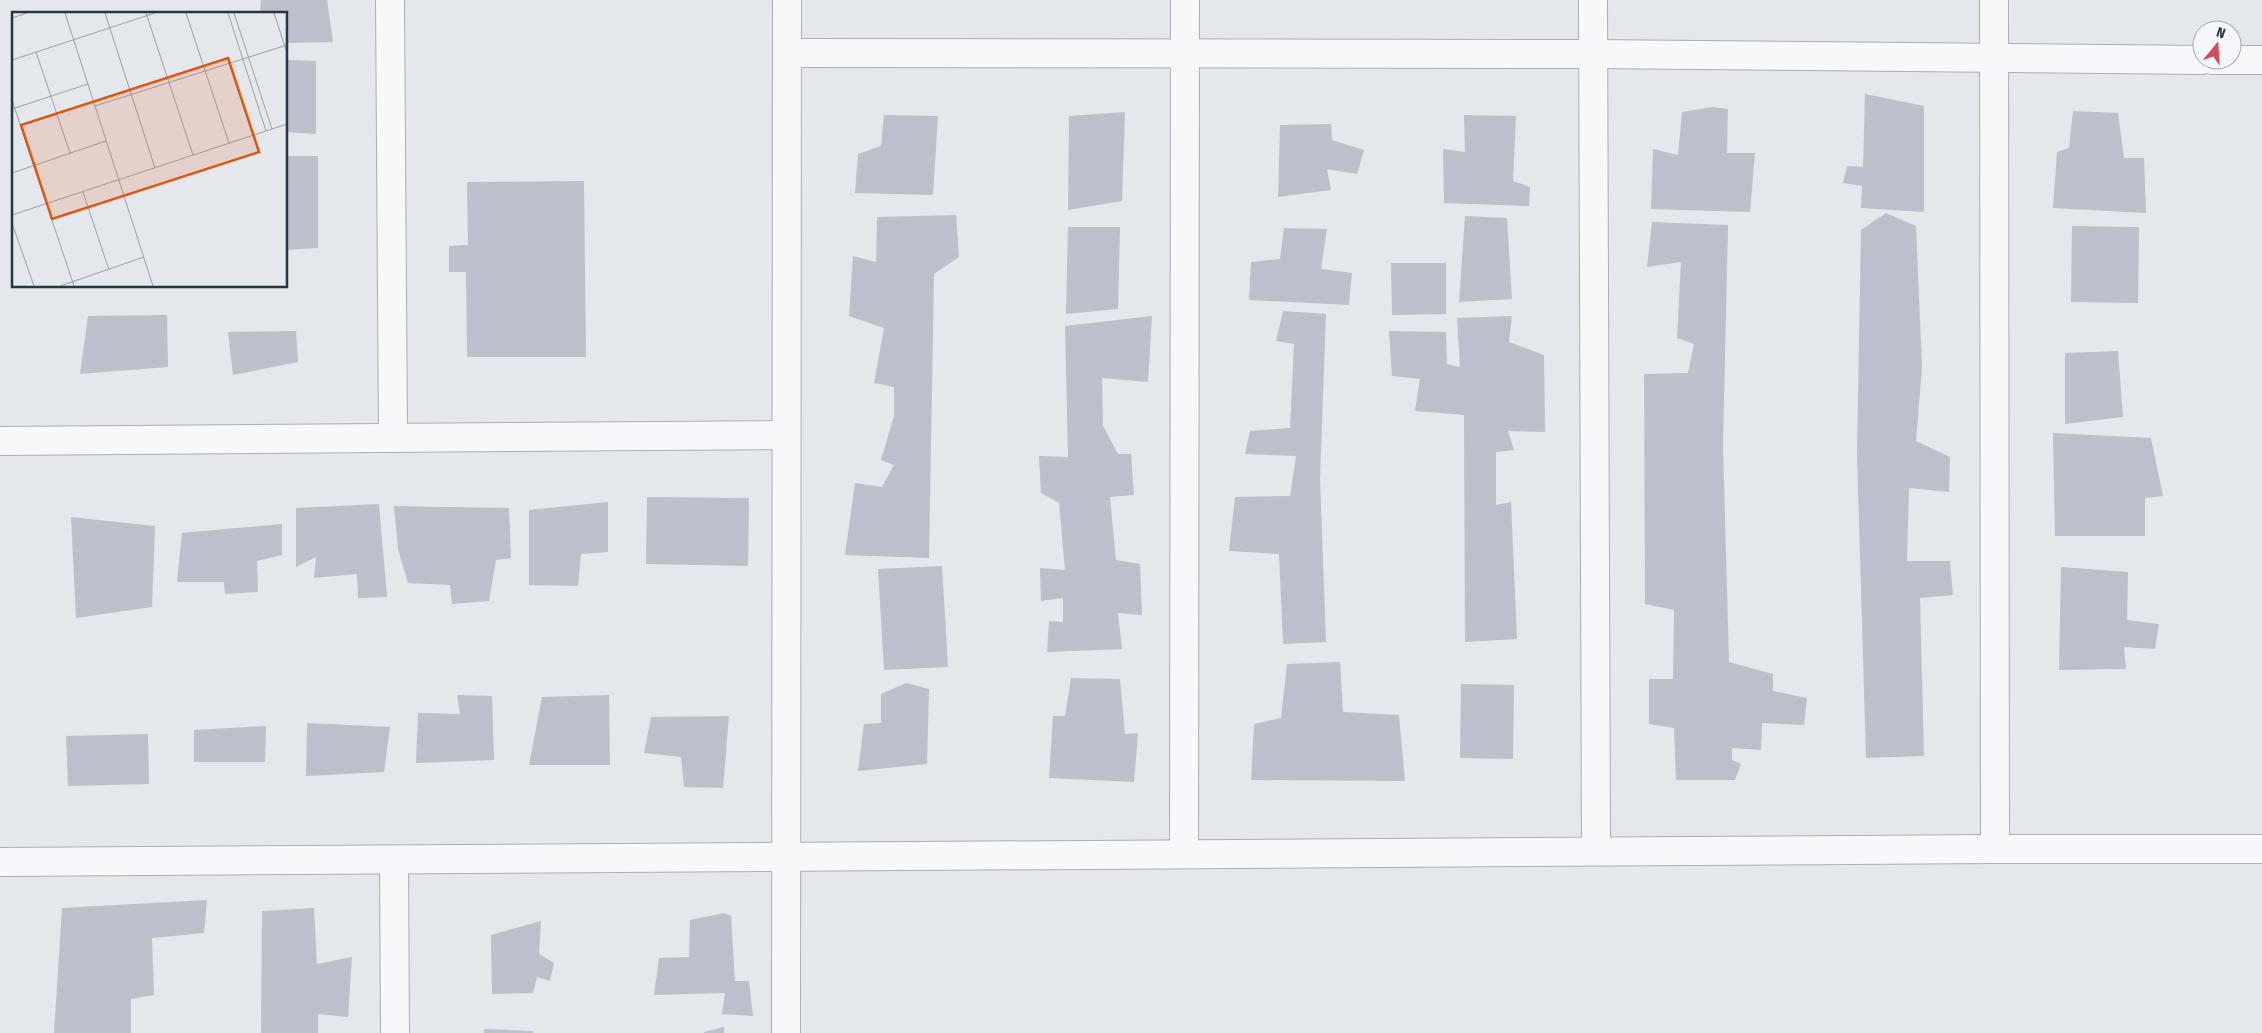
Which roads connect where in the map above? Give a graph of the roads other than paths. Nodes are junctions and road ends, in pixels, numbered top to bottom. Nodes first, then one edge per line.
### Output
1 (390, 0) edge
2 (787, 0) edge
3 (1186, 0) edge
4 (1593, 0) edge
5 (1994, 0) edge
6 (787, 53) junction
7 (1593, 54) junction
8 (1185, 55) junction
9 (1994, 58) junction
10 (2192, 60) edge
11 (2242, 60) edge
12 (2262, 60) edge
13 (786, 435) junction
14 (393, 438) junction
15 (0, 441) edge
16 (1995, 849) junction
17 (2262, 849) edge
18 (1596, 851) junction
19 (1184, 854) junction
20 (786, 857) junction
21 (394, 860) junction
22 (0, 862) edge
23 (395, 1033) edge
24 (786, 1033) edge

1 - 14 street
2 - 6 street
3 - 8 street
4 - 7 street
5 - 9 street
6 - 8 street
6 - 13 street
7 - 8 street
7 - 9 street
7 - 18 street
8 - 19 street
9 - 10 street
9 - 16 street
11 - 12 street
13 - 14 street
13 - 20 street
14 - 15 street
16 - 17 street
16 - 18 street
18 - 19 street
19 - 20 street
20 - 21 street
20 - 24 street
21 - 22 street
21 - 23 street

